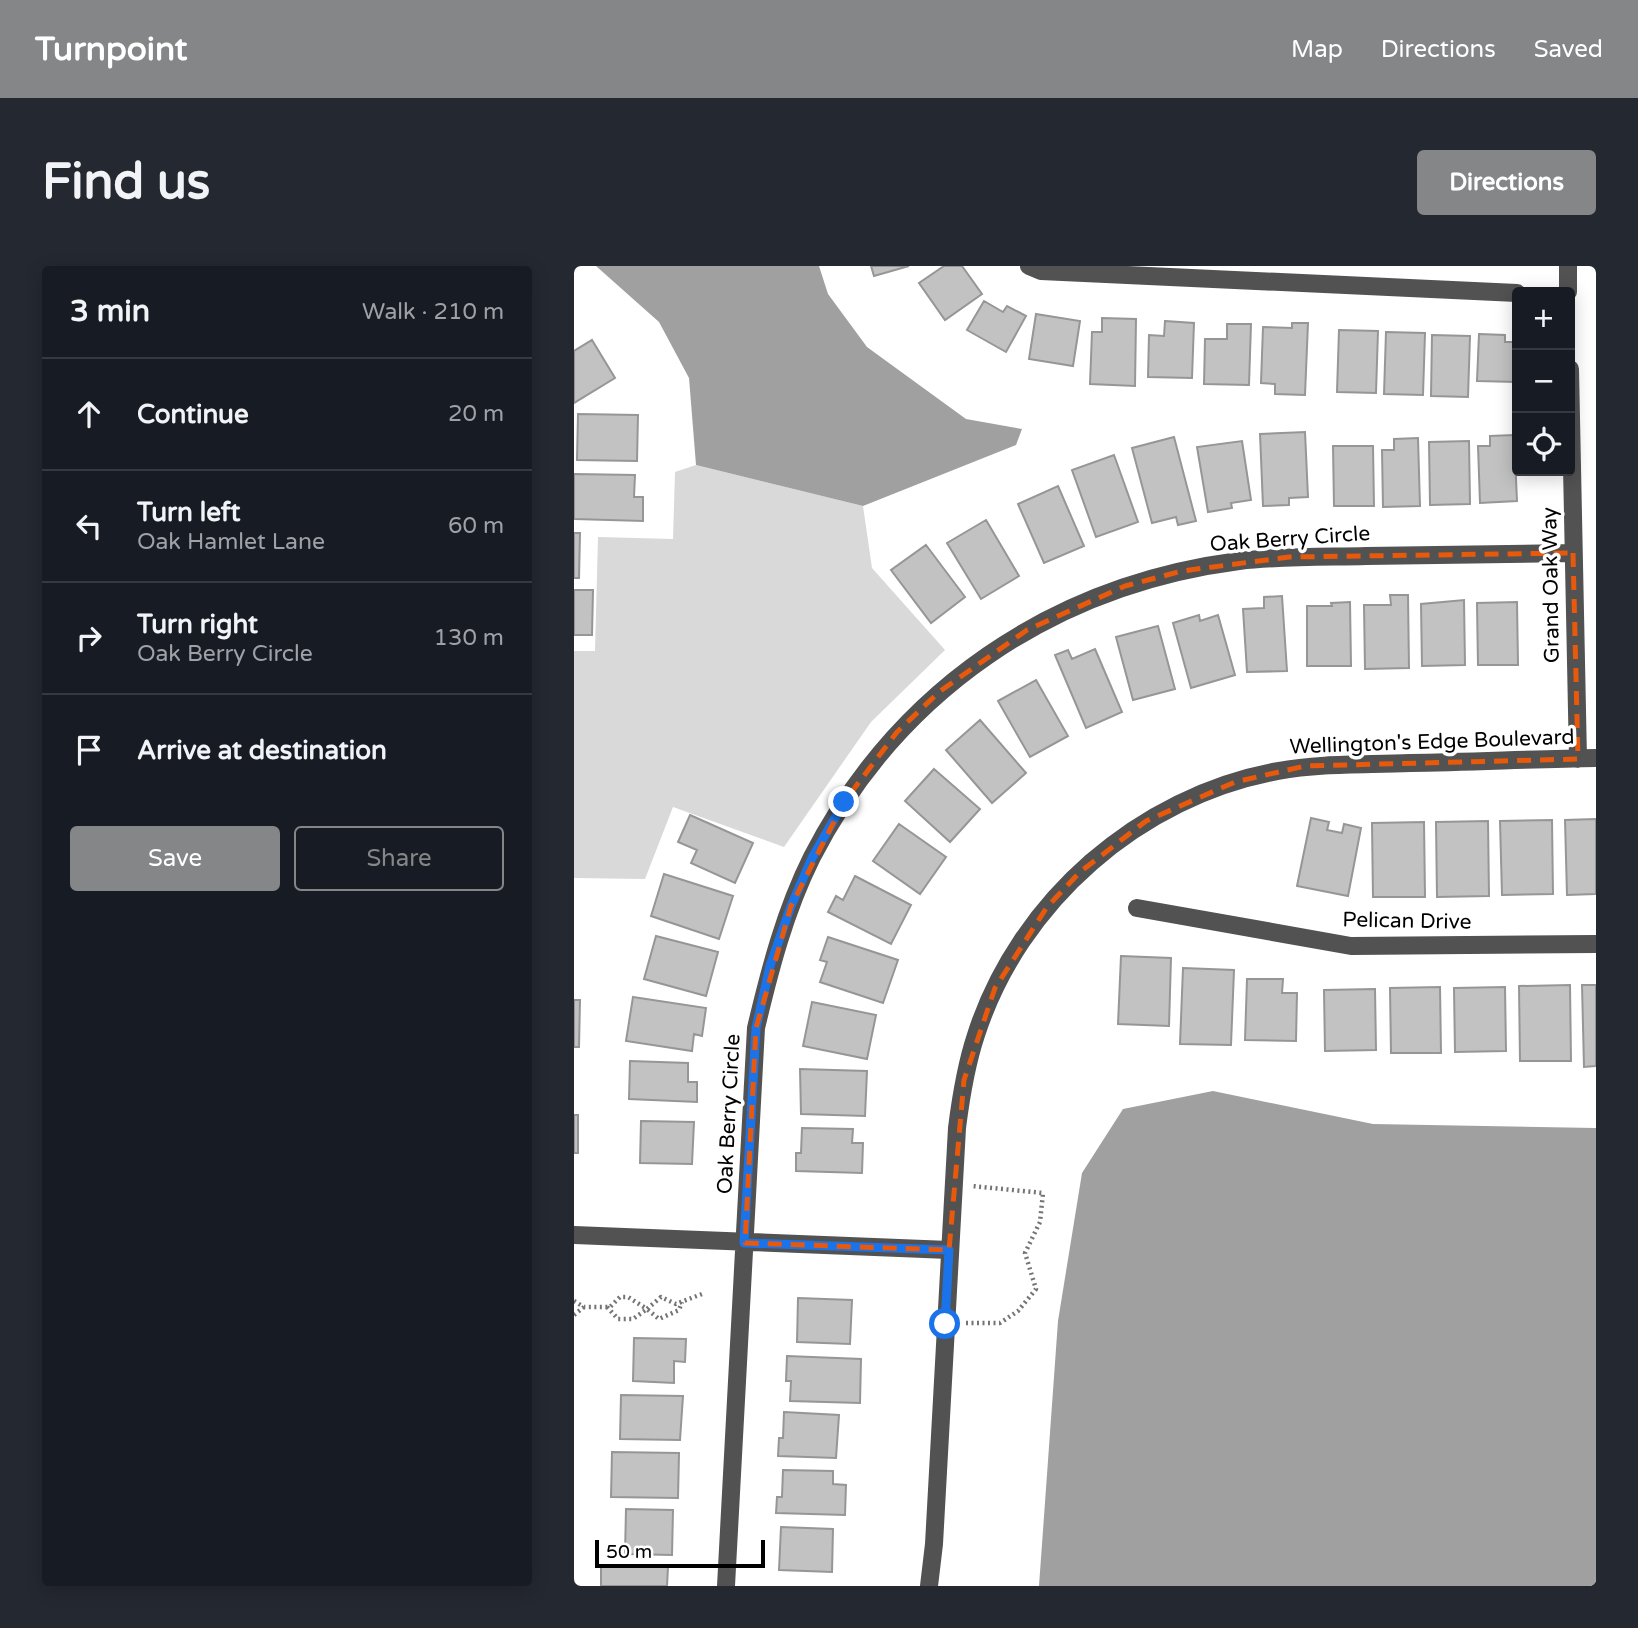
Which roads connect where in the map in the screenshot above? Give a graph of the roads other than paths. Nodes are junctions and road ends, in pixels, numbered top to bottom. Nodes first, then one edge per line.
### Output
1 (1029, 266) edge
2 (1568, 266) edge
3 (1568, 287) edge
4 (1512, 293) edge
5 (1571, 413) edge
6 (1573, 553) junction
7 (1587, 758) edge
8 (1137, 908) dead end
9 (1596, 944) edge
10 (574, 1235) edge
11 (744, 1243) junction
12 (949, 1250) junction
13 (726, 1586) edge
14 (929, 1586) edge

1 - 4 street
2 - 3 street
5 - 6 street, Grand Oak Way
6 - 7 street, Grand Oak Way
6 - 11 street, Oak Berry Circle
7 - 12 street, Wellington's Edge Boulevard
8 - 9 street, Pelican Drive
10 - 11 street
11 - 12 street
11 - 13 street, Oak Berry Circle
12 - 14 street, Wellington's Edge Boulevard

